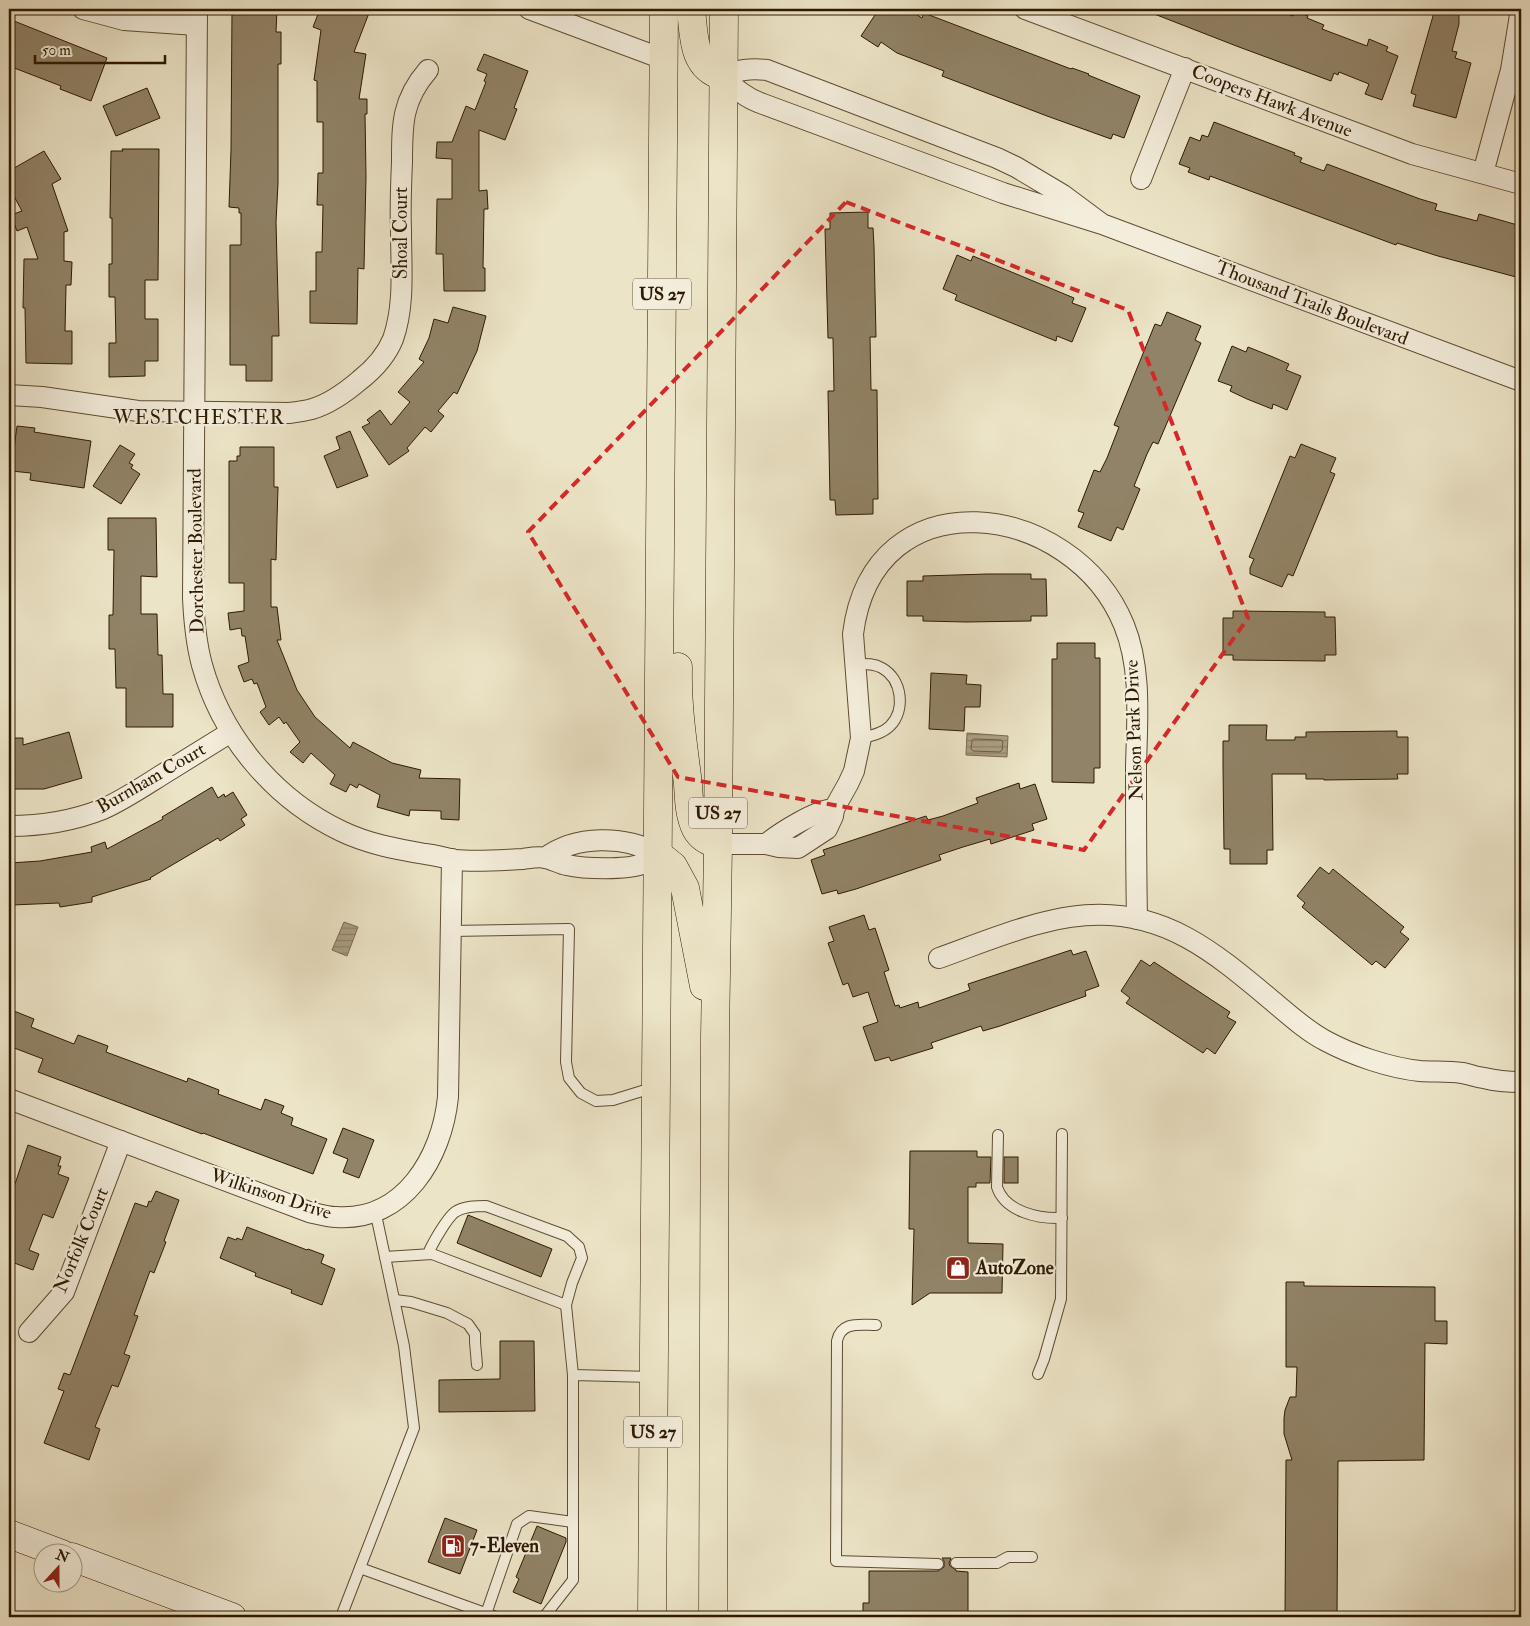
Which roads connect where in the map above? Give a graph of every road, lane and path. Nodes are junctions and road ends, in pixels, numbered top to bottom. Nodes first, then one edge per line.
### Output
1 (82, 9) edge
2 (529, 9) edge
3 (664, 9) edge
4 (691, 9) edge
5 (724, 9) edge
6 (1025, 9) edge
7 (1521, 9) edge
8 (197, 17) edge
9 (663, 59) junction
10 (1185, 68) junction
11 (428, 70) dead end
12 (723, 76) junction
13 (874, 110) junction
14 (862, 141) junction
15 (1483, 173) junction
16 (1141, 179) dead end
17 (1521, 184) edge
18 (1102, 224) junction
19 (661, 375) junction
20 (1521, 382) edge
21 (9, 395) edge
22 (194, 412) junction
23 (855, 664) junction
24 (231, 732) junction
25 (860, 738) junction
26 (9, 826) edge
27 (718, 844) junction
28 (658, 854) junction
29 (452, 859) junction
30 (1136, 919) junction
31 (451, 931) junction
32 (939, 958) dead end
33 (715, 1038) junction
34 (1521, 1082) edge
35 (656, 1087) junction
36 (9, 1099) edge
37 (1062, 1134) dead end
38 (998, 1135) dead end
39 (121, 1141) junction
40 (375, 1210) junction
41 (1062, 1218) junction
42 (428, 1254) junction
43 (385, 1257) junction
44 (395, 1300) junction
45 (566, 1305) junction
46 (876, 1325) dead end
47 (29, 1332) dead end
48 (477, 1365) dead end
49 (1038, 1374) dead end
50 (573, 1375) junction
51 (654, 1377) junction
52 (573, 1522) junction
53 (9, 1534) edge
54 (36, 1544) edge
55 (1032, 1557) dead end
56 (82, 1562) edge
57 (938, 1564) dead end
58 (956, 1564) dead end
59 (360, 1568) junction
60 (652, 1578) junction
61 (491, 1616) edge
62 (232, 1617) edge
63 (341, 1617) edge
64 (544, 1617) edge
65 (638, 1617) edge
66 (652, 1617) edge
67 (713, 1617) edge

1 - 8 street
2 - 9 street
3 - 9 highway, US 27
4 - 12 highway
5 - 12 highway, US 27
6 - 10 street, Coopers Hawk Avenue
7 - 15 street
8 - 22 street, Dorchester Boulevard
9 - 19 highway, US 27
10 - 15 street, Coopers Hawk Avenue
10 - 16 street
11 - 22 street, Shoal Court
12 - 13 street, Thousand Trails Boulevard
12 - 14 street, Thousand Trails Boulevard
12 - 27 highway, US 27
13 - 14 street
13 - 18 street, Thousand Trails Boulevard
14 - 18 street, Thousand Trails Boulevard
15 - 17 street, Coopers Hawk Avenue
18 - 20 street, Thousand Trails Boulevard
19 - 27 highway
19 - 28 highway, US 27
21 - 22 street, Shoal Court
22 - 24 street, Dorchester Boulevard
23 - 25 street, Nelson Park Drive
23 - 25 lane
23 - 30 street, Nelson Park Drive
24 - 26 street, Burnham Court
24 - 29 street, Dorchester Boulevard
25 - 27 street, Nelson Park Drive
27 - 33 highway, US 27
28 - 29 street, Dorchester Boulevard
28 - 33 highway
28 - 35 highway, US 27
29 - 31 street, Wilkinson Drive
30 - 32 street
30 - 34 street
31 - 35 lane
31 - 40 street, Wilkinson Drive
33 - 67 highway, US 27
35 - 51 highway, US 27
36 - 39 street, Wilkinson Drive
37 - 41 lane
38 - 41 lane
39 - 40 street, Wilkinson Drive
39 - 47 street, Norfolk Court
40 - 43 lane
41 - 49 lane
42 - 43 lane
42 - 45 lane
42 - 45 lane
43 - 44 lane
44 - 48 lane
44 - 59 lane
45 - 50 lane
46 - 57 lane
50 - 51 lane
50 - 52 lane
51 - 60 highway, US 27
52 - 61 lane
52 - 64 lane
53 - 54 main road
55 - 58 lane
56 - 62 main road
59 - 61 lane
59 - 63 lane
60 - 65 highway
60 - 66 highway, US 27

